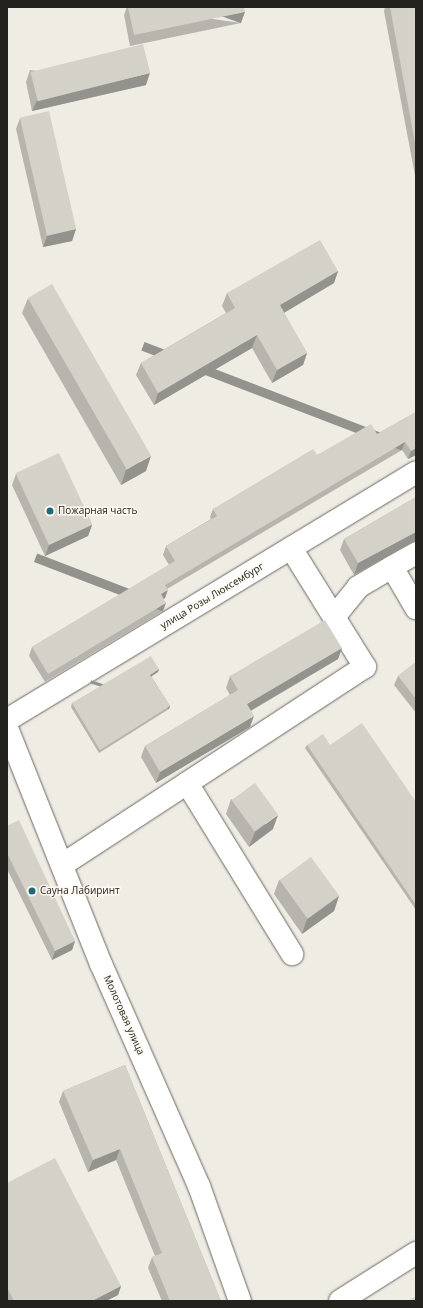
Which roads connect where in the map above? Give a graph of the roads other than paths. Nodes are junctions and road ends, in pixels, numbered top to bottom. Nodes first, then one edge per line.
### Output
1 (416, 472) edge
2 (291, 548) junction
3 (416, 553) edge
4 (392, 567) junction
5 (416, 608) edge
6 (334, 617) junction
7 (7, 720) edge
8 (7, 728) edge
9 (187, 784) junction
10 (62, 865) junction
11 (292, 954) dead end
12 (416, 1253) edge
13 (240, 1301) edge
14 (340, 1301) edge

1 - 2 street, улица Розы Люксембург
2 - 6 street
2 - 7 street, улица Розы Люксембург
3 - 4 street
4 - 5 street
4 - 6 street
6 - 9 street
8 - 10 street, Молотовая улица
9 - 10 street
9 - 11 street
10 - 13 street, Молотовая улица
12 - 14 street

